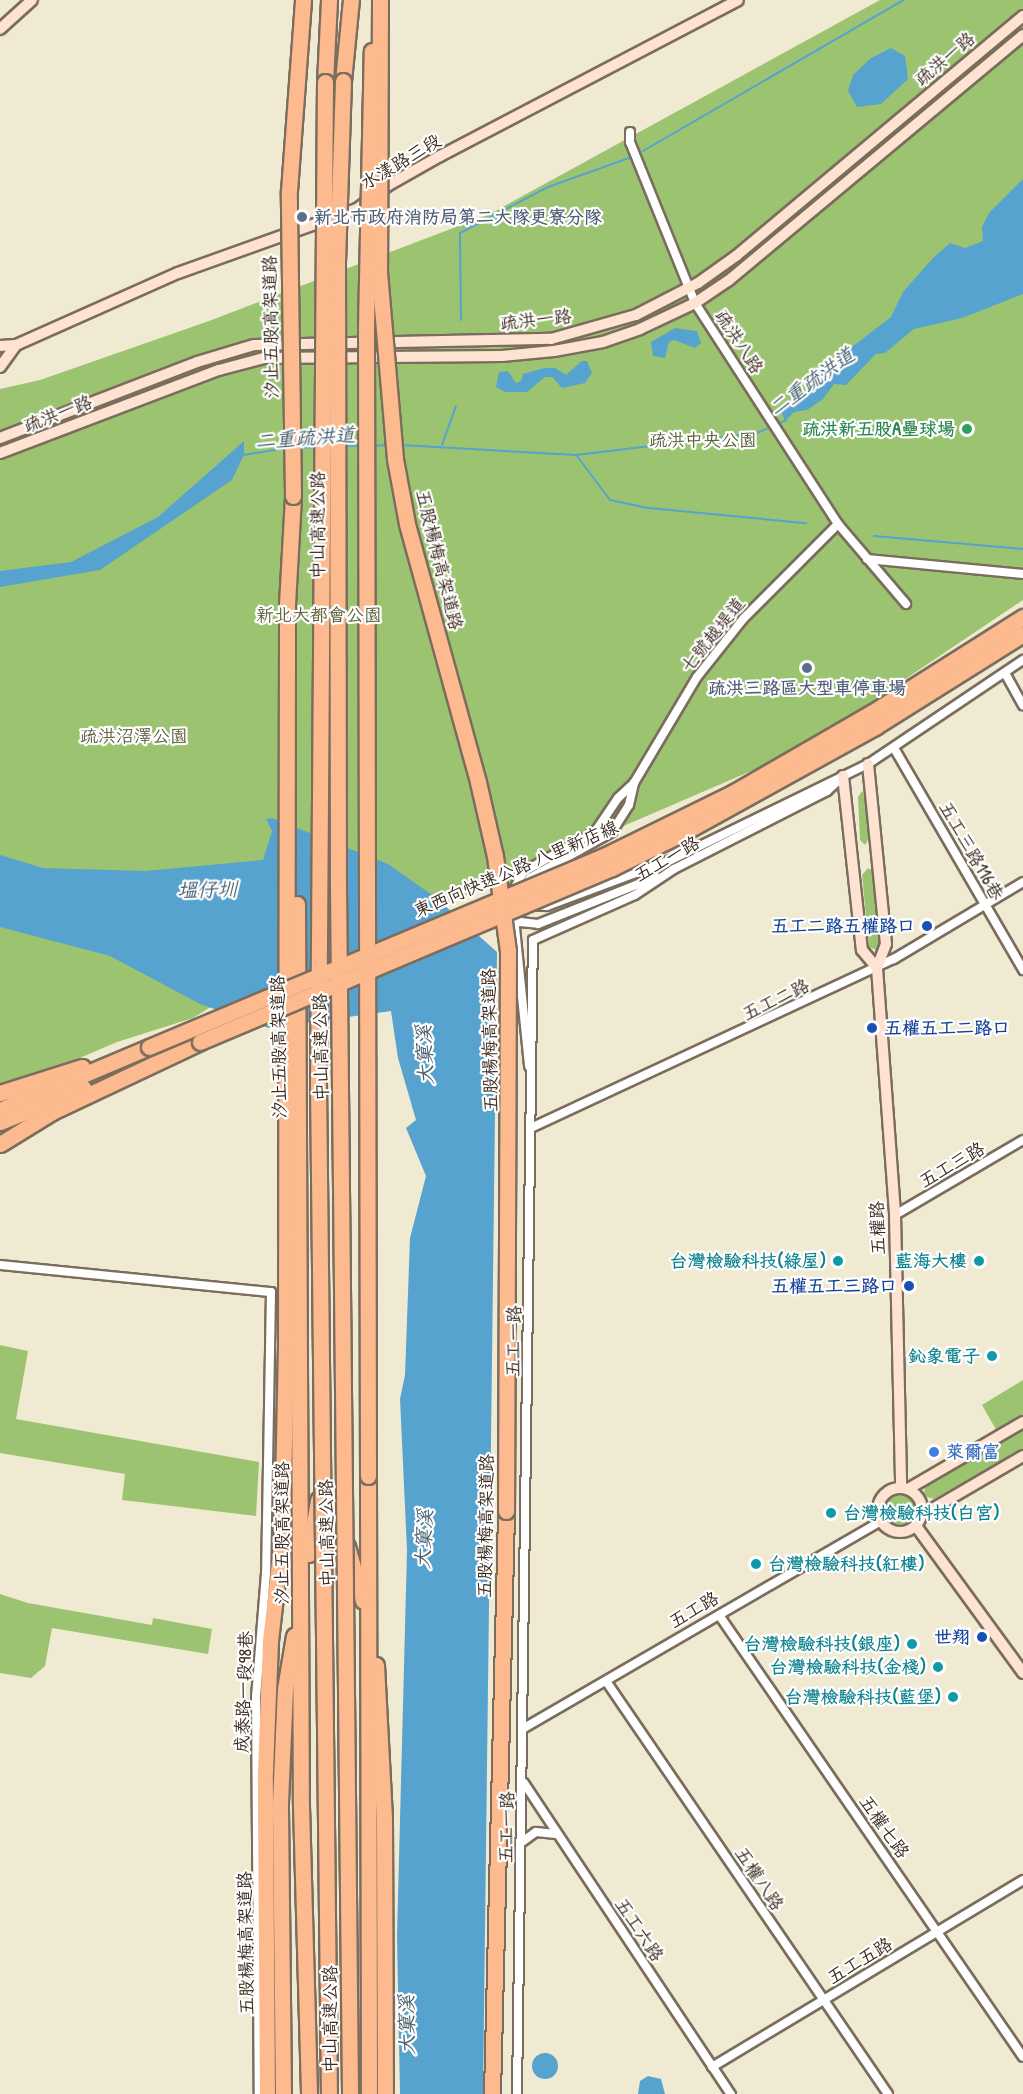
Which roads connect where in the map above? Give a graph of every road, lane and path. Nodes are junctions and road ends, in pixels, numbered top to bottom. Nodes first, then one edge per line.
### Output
1 (32, 0) edge
2 (303, 0) edge
3 (329, 0) edge
4 (351, 0) edge
5 (375, 0) edge
6 (380, 0) edge
7 (738, 0) edge
8 (1023, 16) edge
9 (0, 29) edge
10 (1023, 35) edge
11 (630, 132) dead end
12 (690, 288) junction
13 (695, 303) junction
14 (16, 345) junction
15 (0, 346) edge
16 (0, 367) edge
17 (0, 438) edge
18 (0, 453) edge
19 (293, 496) junction
20 (838, 524) junction
21 (867, 559) junction
22 (1023, 574) edge
23 (906, 604) dead end
24 (1023, 616) edge
25 (1023, 634) edge
26 (1023, 660) edge
27 (1005, 673) junction
28 (1023, 705) edge
29 (894, 748) junction
30 (868, 764) junction
31 (843, 776) junction
32 (634, 783) junction
33 (671, 860) joint
34 (674, 870) junction
35 (1023, 882) edge
36 (985, 904) junction
37 (514, 914) junction
38 (877, 968) junction
39 (1023, 970) edge
40 (200, 1042) junction
41 (148, 1047) junction
42 (0, 1093) edge
43 (0, 1110) edge
44 (533, 1110) junction
45 (0, 1122) edge
46 (533, 1127) junction
47 (1023, 1140) edge
48 (0, 1144) edge
49 (895, 1215) junction
50 (0, 1265) edge
51 (1023, 1422) edge
52 (1023, 1456) edge
53 (323, 1474) junction
54 (905, 1488) junction
55 (922, 1515) junction
56 (881, 1521) junction
57 (916, 1526) junction
58 (347, 1545) junction
59 (719, 1615) junction
60 (1023, 1673) edge
61 (606, 1681) junction
62 (524, 1728) junction
63 (523, 1782) junction
64 (556, 1834) junction
65 (522, 1842) junction
66 (1023, 1880) edge
67 (938, 1932) junction
68 (824, 2000) junction
69 (306, 2017) junction
70 (1023, 2057) edge
71 (712, 2067) junction
72 (259, 2094) edge
73 (267, 2094) edge
74 (283, 2094) edge
75 (302, 2094) edge
76 (309, 2094) edge
77 (329, 2094) edge
78 (350, 2094) edge
79 (369, 2094) edge
80 (385, 2094) edge
81 (492, 2094) edge
82 (518, 2094) edge
83 (731, 2094) edge
84 (888, 2094) edge

1 - 9 street
2 - 19 highway, 汐止五股高架道路, bridge
3 - 53 highway, 中山高速公路, bridge
4 - 58 highway, 中山高速公路, bridge
5 - 79 highway, bridge
6 - 81 highway, 五股楊梅高架道路, bridge
7 - 14 street, 水漾路三段
8 - 12 street, 疏洪一路
10 - 13 street, 疏洪一路
11 - 12 street, 疏洪八路
12 - 13 street, 疏洪八路
12 - 17 street, 疏洪一路
13 - 18 street, 疏洪一路
13 - 20 street, 疏洪八路
14 - 15 street, 水漾路三段
14 - 16 street
19 - 69 highway, 汐止五股高架道路, bridge
19 - 73 highway, 五股楊梅高架道路, bridge
20 - 21 street, 疏洪八路
20 - 32 street, 七號越堤道
21 - 22 street
21 - 23 street, 疏洪八路
24 - 41 highway, 東西向快速公路 八里新店線, bridge
25 - 40 highway, 東西向快速公路 八里新店線, bridge
26 - 27 street, 五工一路
27 - 28 street
27 - 29 street, 五工一路
29 - 30 street, 五工一路
29 - 36 street, 五工三路116巷
30 - 31 street, 五工一路
30 - 38 street, 五權路
31 - 33 street, 五工一路
31 - 34 street, 五工一路
31 - 38 street, 五權路
32 - 33 street, 七號越堤道
32 - 37 street, 七號越堤道
34 - 37 street
34 - 44 street, 五工一路
35 - 36 street, 五工二路
36 - 38 street, 五工二路
36 - 39 street, 五工三路116巷
37 - 44 street, 七號越堤道
38 - 46 street, 五工二路
38 - 49 street, 五權路
40 - 45 highway, 東西向快速公路 八里新店線
40 - 48 highway
41 - 42 highway
41 - 43 highway, 東西向快速公路 八里新店線
44 - 46 street, 五工一路
46 - 62 street, 五工一路
47 - 49 street, 五工三路
49 - 54 street, 五權路
50 - 72 street, 成泰路一段98巷
51 - 54 street
52 - 55 street
53 - 74 highway, bridge
53 - 77 highway, 中山高速公路, bridge
54 - 55 street
54 - 56 street
55 - 57 street
56 - 57 street
56 - 59 street, 五工路
57 - 60 street
58 - 78 highway, 中山高速公路, bridge
58 - 80 highway
59 - 61 street, 五工路
59 - 67 street, 五權七路
61 - 62 street, 五工路
61 - 68 street, 五權八路
62 - 63 street, 五工一路
63 - 64 street, 五工六路
63 - 65 street, 五工一路
64 - 65 street
64 - 71 street, 五工六路
65 - 82 street, 五工一路
66 - 67 street, 五工五路
67 - 68 street, 五工五路
67 - 70 street, 五權七路
68 - 71 street, 五工五路
68 - 84 street, 五權八路
69 - 75 highway
69 - 76 highway, 汐止五股高架道路
71 - 83 street, 五工六路

